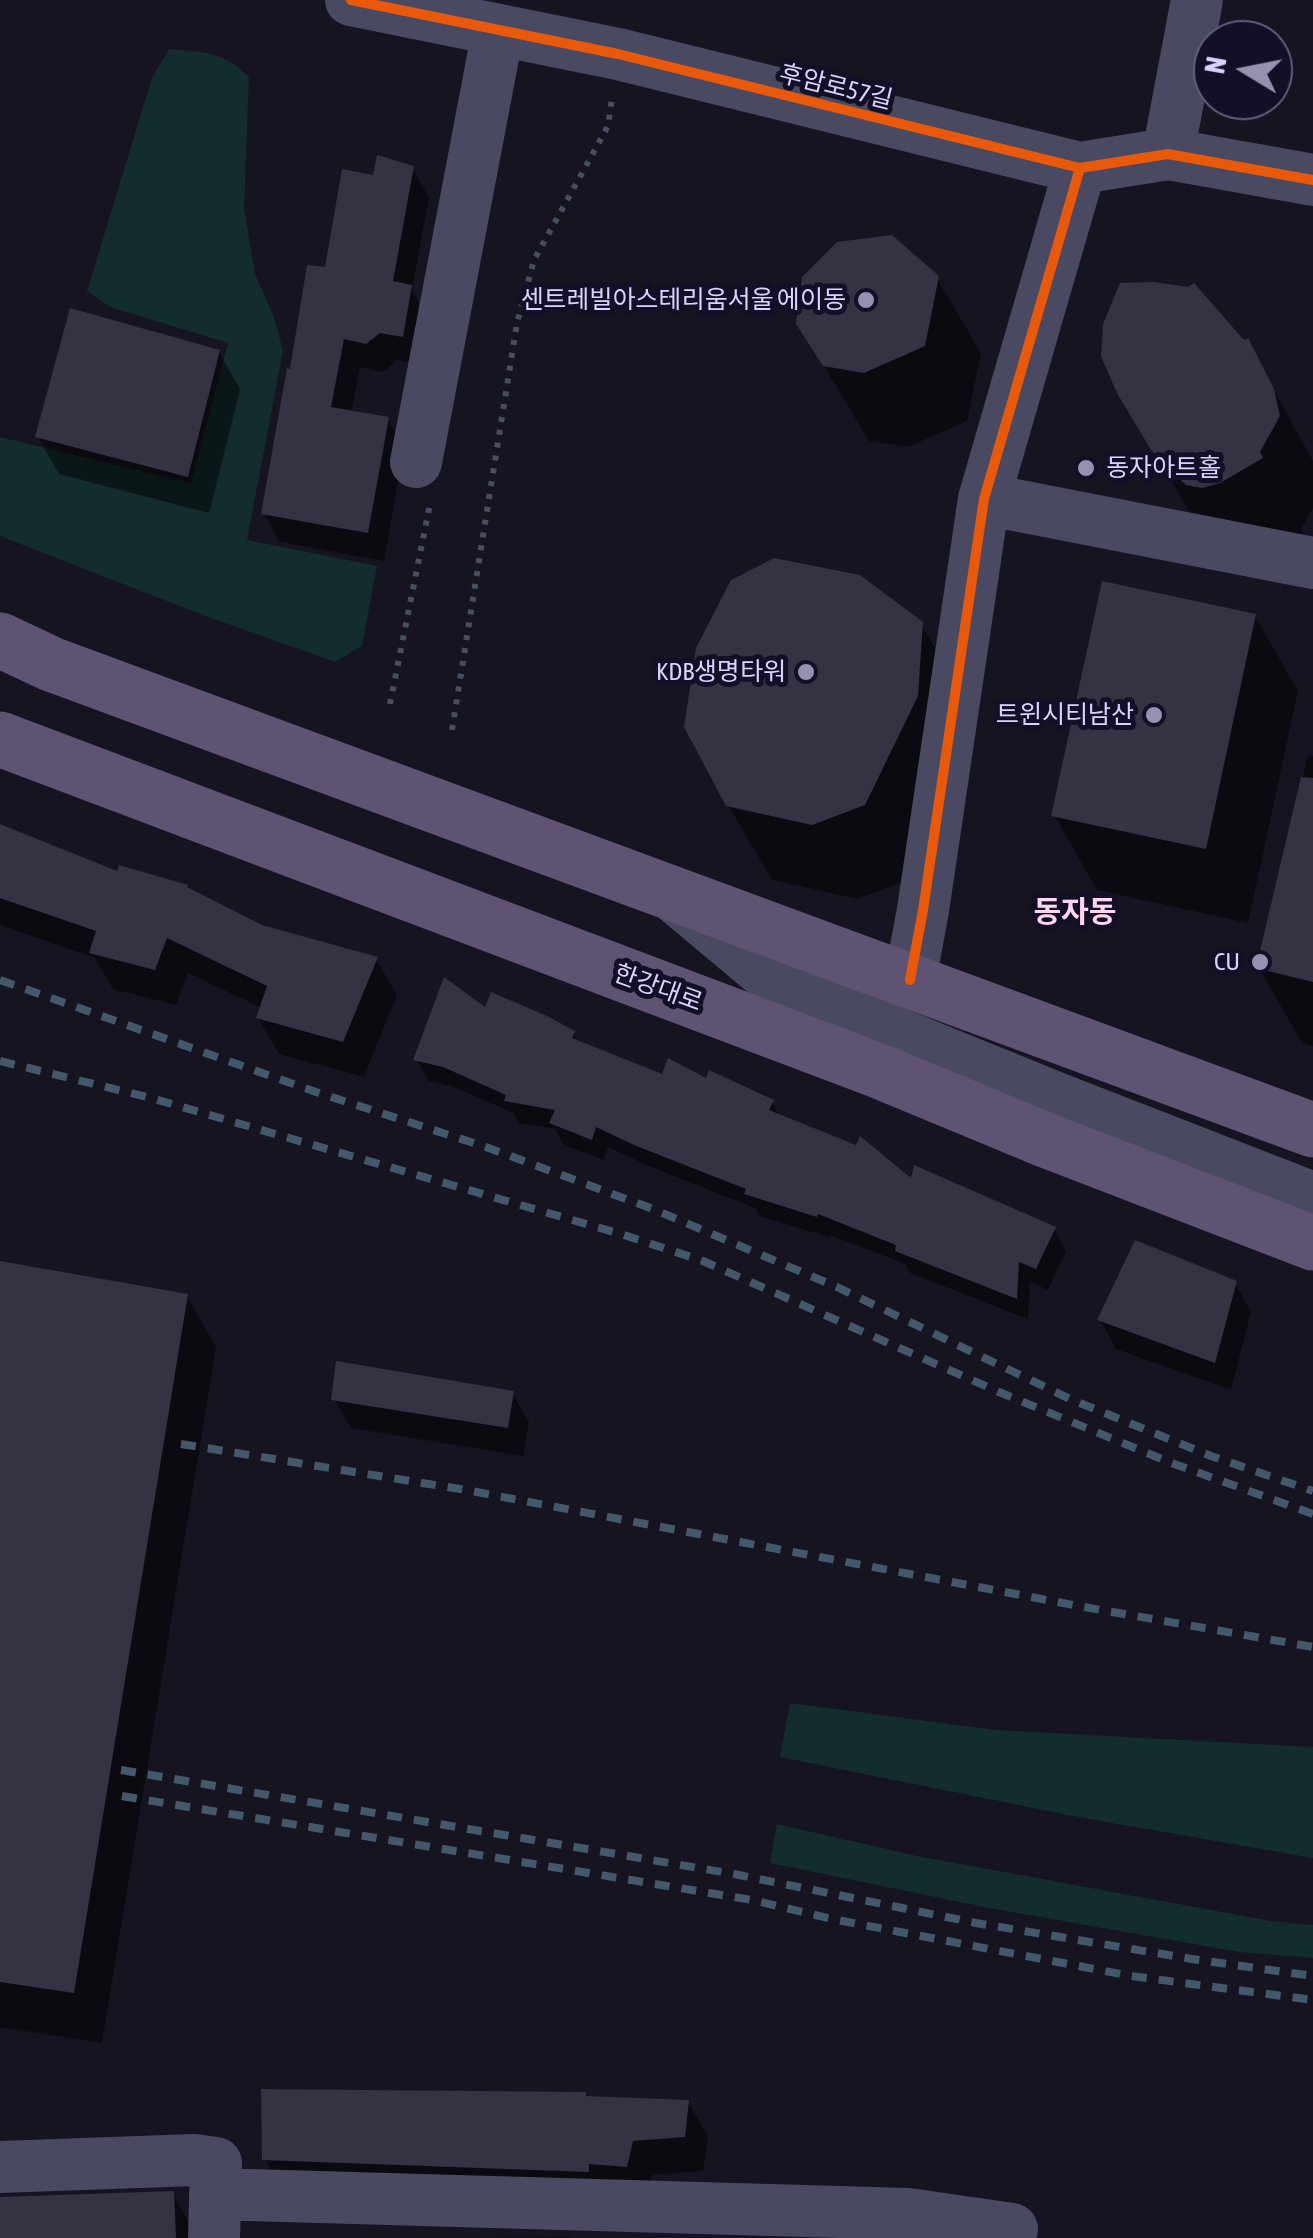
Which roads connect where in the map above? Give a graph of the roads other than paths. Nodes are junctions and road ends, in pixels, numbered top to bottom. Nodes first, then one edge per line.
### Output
1 (351, 0) edge
2 (1197, 0) edge
3 (498, 31) junction
4 (1168, 154) junction
5 (1080, 168) junction
6 (1313, 180) edge
7 (424, 476) road end
8 (984, 498) junction
9 (1313, 562) edge
10 (0, 640) edge
11 (0, 739) edge
12 (668, 892) junction
13 (910, 980) junction
14 (1313, 1130) edge
15 (1313, 1198) edge
16 (1313, 1244) edge
17 (0, 2167) edge
18 (214, 2216) edge
19 (1012, 2229) dead end

1 - 3 street, 후암로57길
2 - 4 street
3 - 5 street, 후암로57길
3 - 7 street
4 - 5 street, 후암로57길
4 - 6 street, 후암로57길
5 - 8 street
8 - 9 street
8 - 13 street
10 - 12 main road
11 - 16 main road, 한강대로
12 - 13 main road
12 - 15 street
13 - 14 main road
17 - 18 street
18 - 19 street

